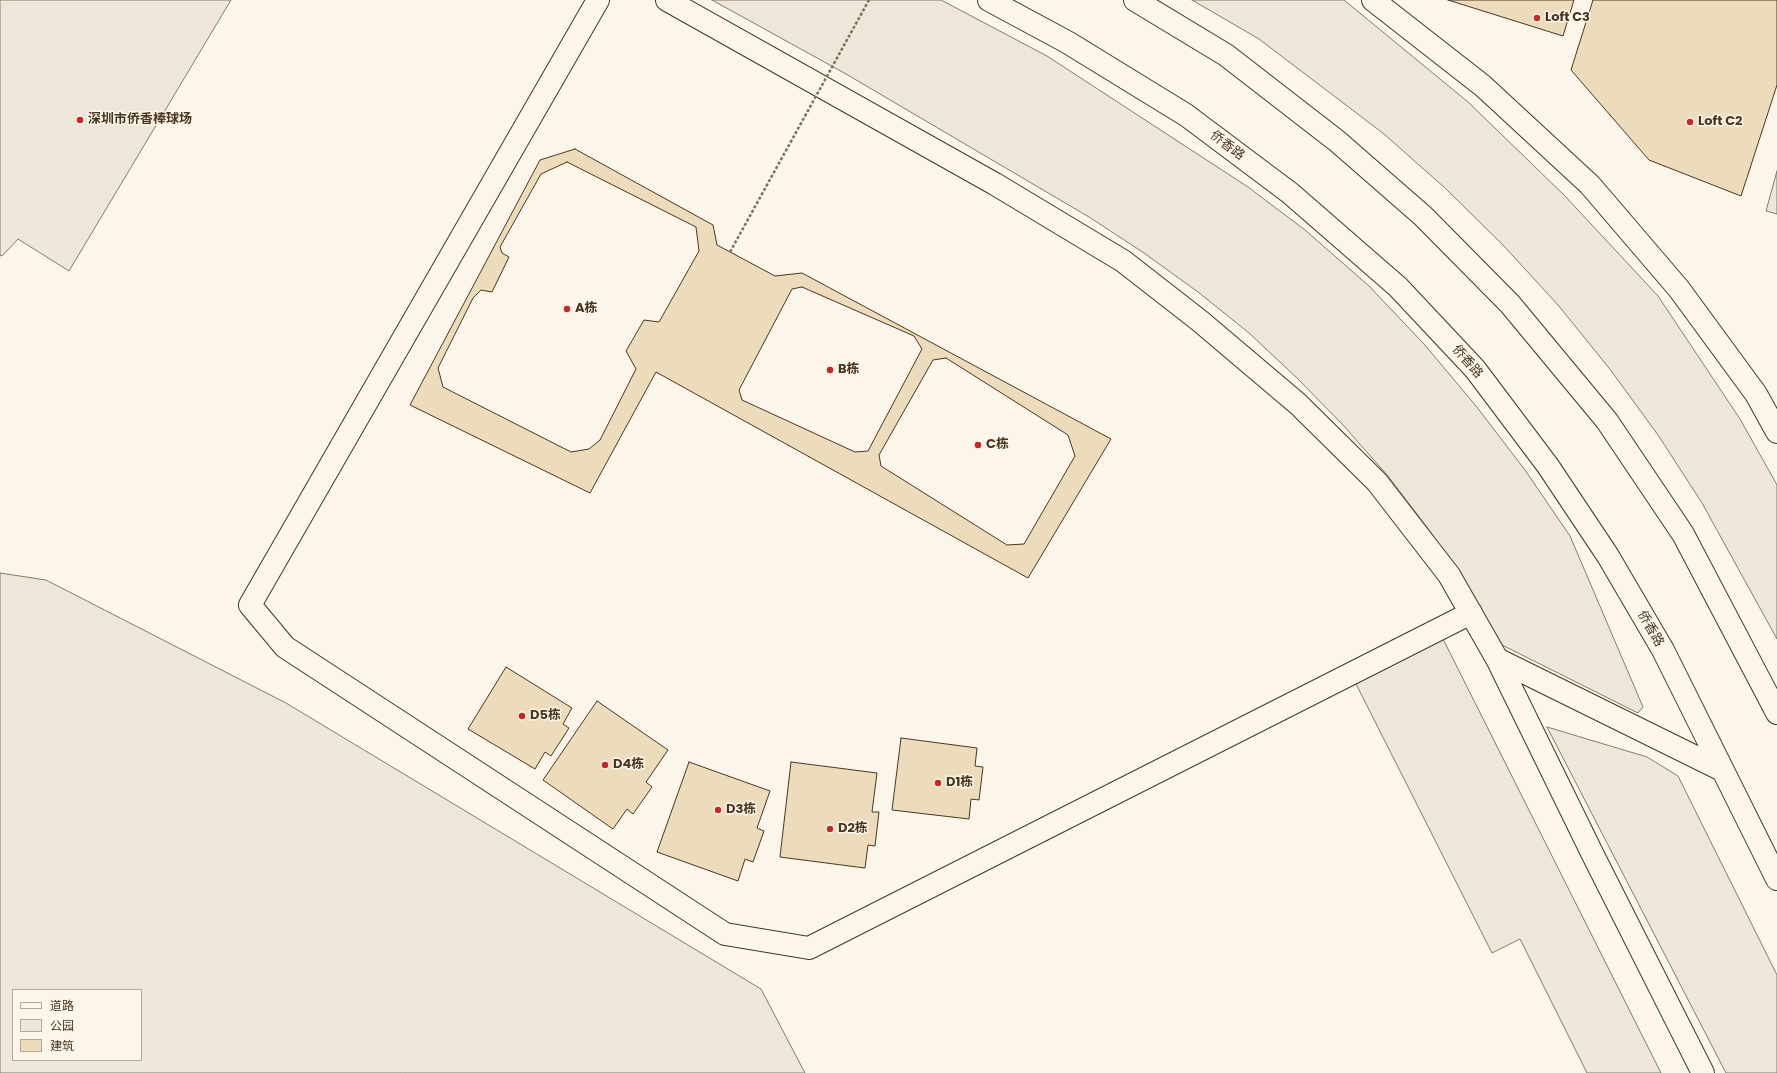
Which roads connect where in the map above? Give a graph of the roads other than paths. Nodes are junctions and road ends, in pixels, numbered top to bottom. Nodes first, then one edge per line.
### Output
1 (598, 0) edge
2 (667, 0) edge
3 (989, 0) edge
4 (1135, 0) edge
5 (1373, 0) edge
6 (1777, 432) edge
7 (1471, 613) junction
8 (1498, 659) junction
9 (1777, 714) edge
10 (1722, 770) junction
11 (1777, 879) edge
12 (1703, 1073) edge

1 - 7 main road
2 - 7 main road
3 - 10 main road, 侨香路
4 - 9 main road
5 - 6 main road
7 - 8 main road
8 - 10 main road
8 - 12 main road
10 - 11 main road, 侨香路

